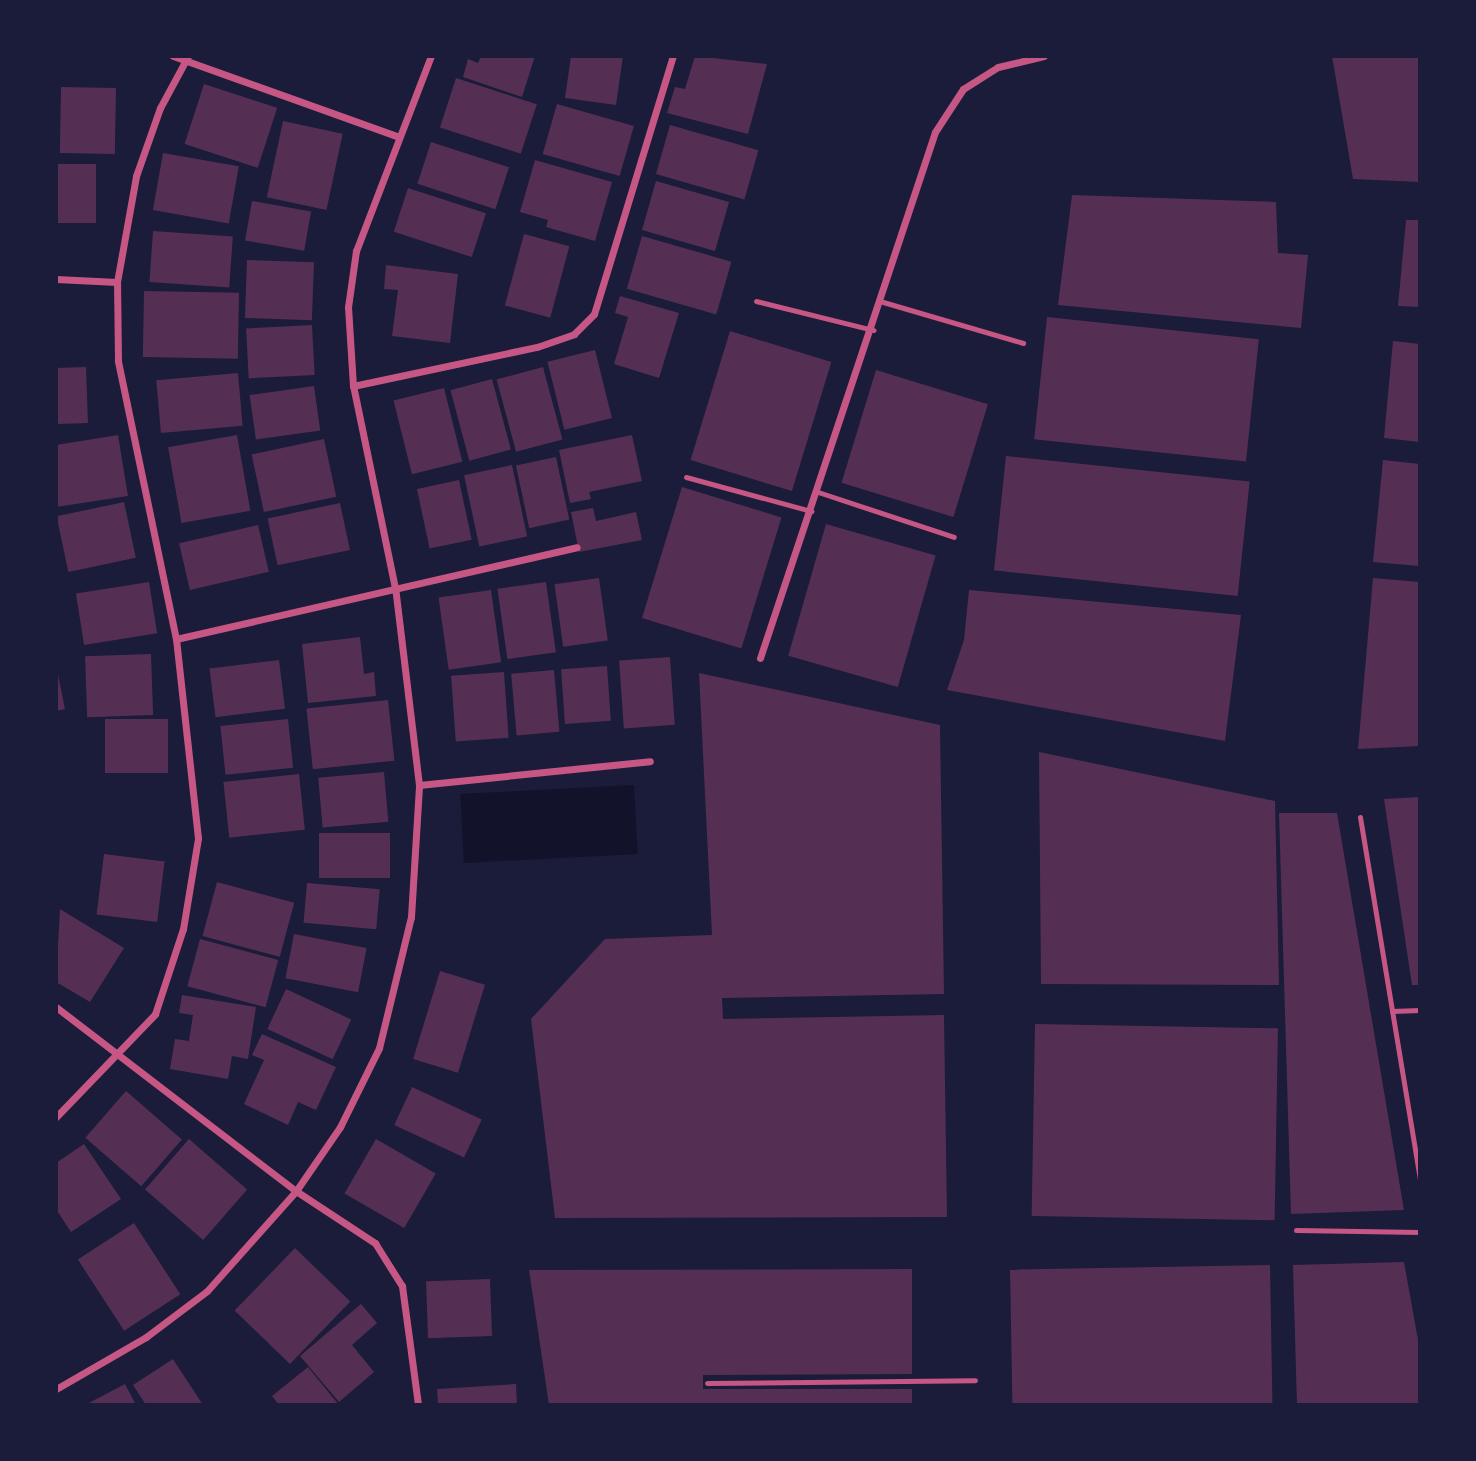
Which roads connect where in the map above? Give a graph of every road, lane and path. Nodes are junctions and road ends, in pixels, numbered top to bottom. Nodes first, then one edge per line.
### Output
1 (173, 56) edge
2 (432, 56) edge
3 (673, 56) edge
4 (1044, 56) edge
5 (188, 57) edge
6 (1031, 57) edge
7 (398, 137) junction
8 (56, 279) edge
9 (117, 282) junction
10 (756, 301) dead end
11 (883, 302) junction
12 (873, 330) junction
13 (1023, 343) dead end
14 (353, 386) junction
15 (686, 477) dead end
16 (818, 492) junction
17 (812, 511) junction
18 (954, 537) dead end
19 (577, 547) dead end
20 (395, 588) junction
21 (176, 639) junction
22 (760, 658) dead end
23 (650, 761) dead end
24 (419, 785) junction
25 (1360, 817) dead end
26 (56, 1007) edge
27 (1392, 1010) junction
28 (1420, 1010) edge
29 (122, 1055) junction
30 (56, 1117) edge
31 (1420, 1179) edge
32 (296, 1191) junction
33 (1296, 1230) dead end
34 (1420, 1232) edge
35 (975, 1380) dead end
36 (707, 1383) dead end
37 (56, 1389) edge
38 (418, 1401) edge
39 (408, 1405) edge

1 - 5 street
2 - 7 street
3 - 14 street
4 - 6 street
5 - 7 street
5 - 9 street
6 - 11 street
7 - 14 street
8 - 9 street
9 - 21 street
10 - 12 lane
11 - 12 street
11 - 13 lane
12 - 16 street
14 - 20 street
15 - 17 lane
16 - 17 street
16 - 18 lane
17 - 22 street
19 - 20 street
20 - 21 street
20 - 24 street
21 - 29 street
23 - 24 street
24 - 32 street
25 - 27 lane
26 - 29 street
27 - 28 lane
27 - 31 lane
29 - 30 street
29 - 32 street
32 - 37 street
32 - 38 street
33 - 34 lane
35 - 36 lane
38 - 39 street

